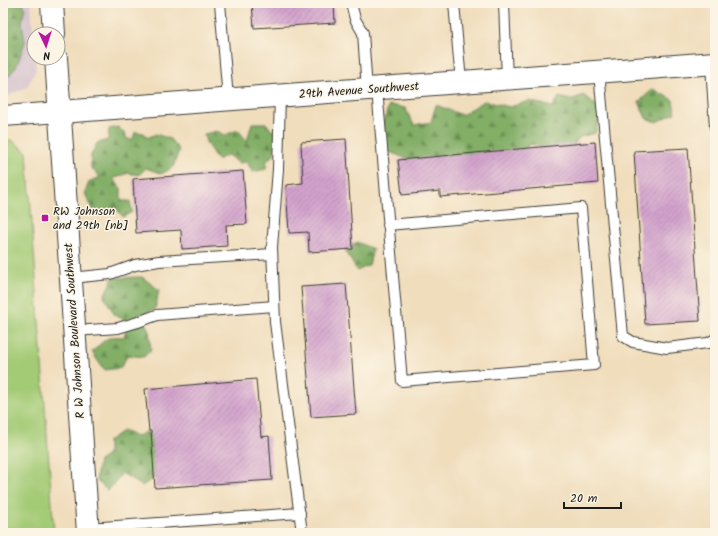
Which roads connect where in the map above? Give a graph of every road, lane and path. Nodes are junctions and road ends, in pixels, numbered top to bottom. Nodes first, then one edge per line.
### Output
1 (52, 3) edge
2 (220, 3) edge
3 (351, 3) edge
4 (454, 3) edge
5 (504, 3) edge
6 (53, 26) edge
7 (713, 63) edge
8 (57, 66) edge
9 (599, 72) junction
10 (507, 79) junction
11 (461, 82) junction
12 (372, 90) junction
13 (280, 95) junction
14 (228, 99) junction
15 (60, 112) junction
16 (3, 116) edge
17 (715, 127) edge
18 (388, 225) junction
19 (272, 254) junction
20 (71, 278) junction
21 (274, 306) junction
22 (74, 331) junction
23 (715, 339) edge
24 (300, 513) junction
25 (88, 530) edge
26 (302, 533) edge

1 - 6 street
2 - 14 lane
3 - 12 lane
4 - 11 lane
5 - 10 lane
7 - 9 street, 29th Avenue Southwest
7 - 17 lane
8 - 15 street, R W Johnson Boulevard Southwest
9 - 10 street, 29th Avenue Southwest
9 - 23 lane
10 - 11 street, 29th Avenue Southwest
11 - 12 street, 29th Avenue Southwest
12 - 13 street, 29th Avenue Southwest
12 - 18 lane
13 - 14 street, 29th Avenue Southwest
13 - 19 lane
14 - 15 street, 29th Avenue Southwest
15 - 16 street, 29th Avenue Southwest
15 - 20 street, R W Johnson Boulevard Southwest
18 - 18 lane
19 - 20 lane
19 - 21 lane
20 - 22 street, R W Johnson Boulevard Southwest
21 - 22 lane
21 - 24 lane
22 - 25 street, R W Johnson Boulevard Southwest
24 - 25 lane
24 - 26 lane

